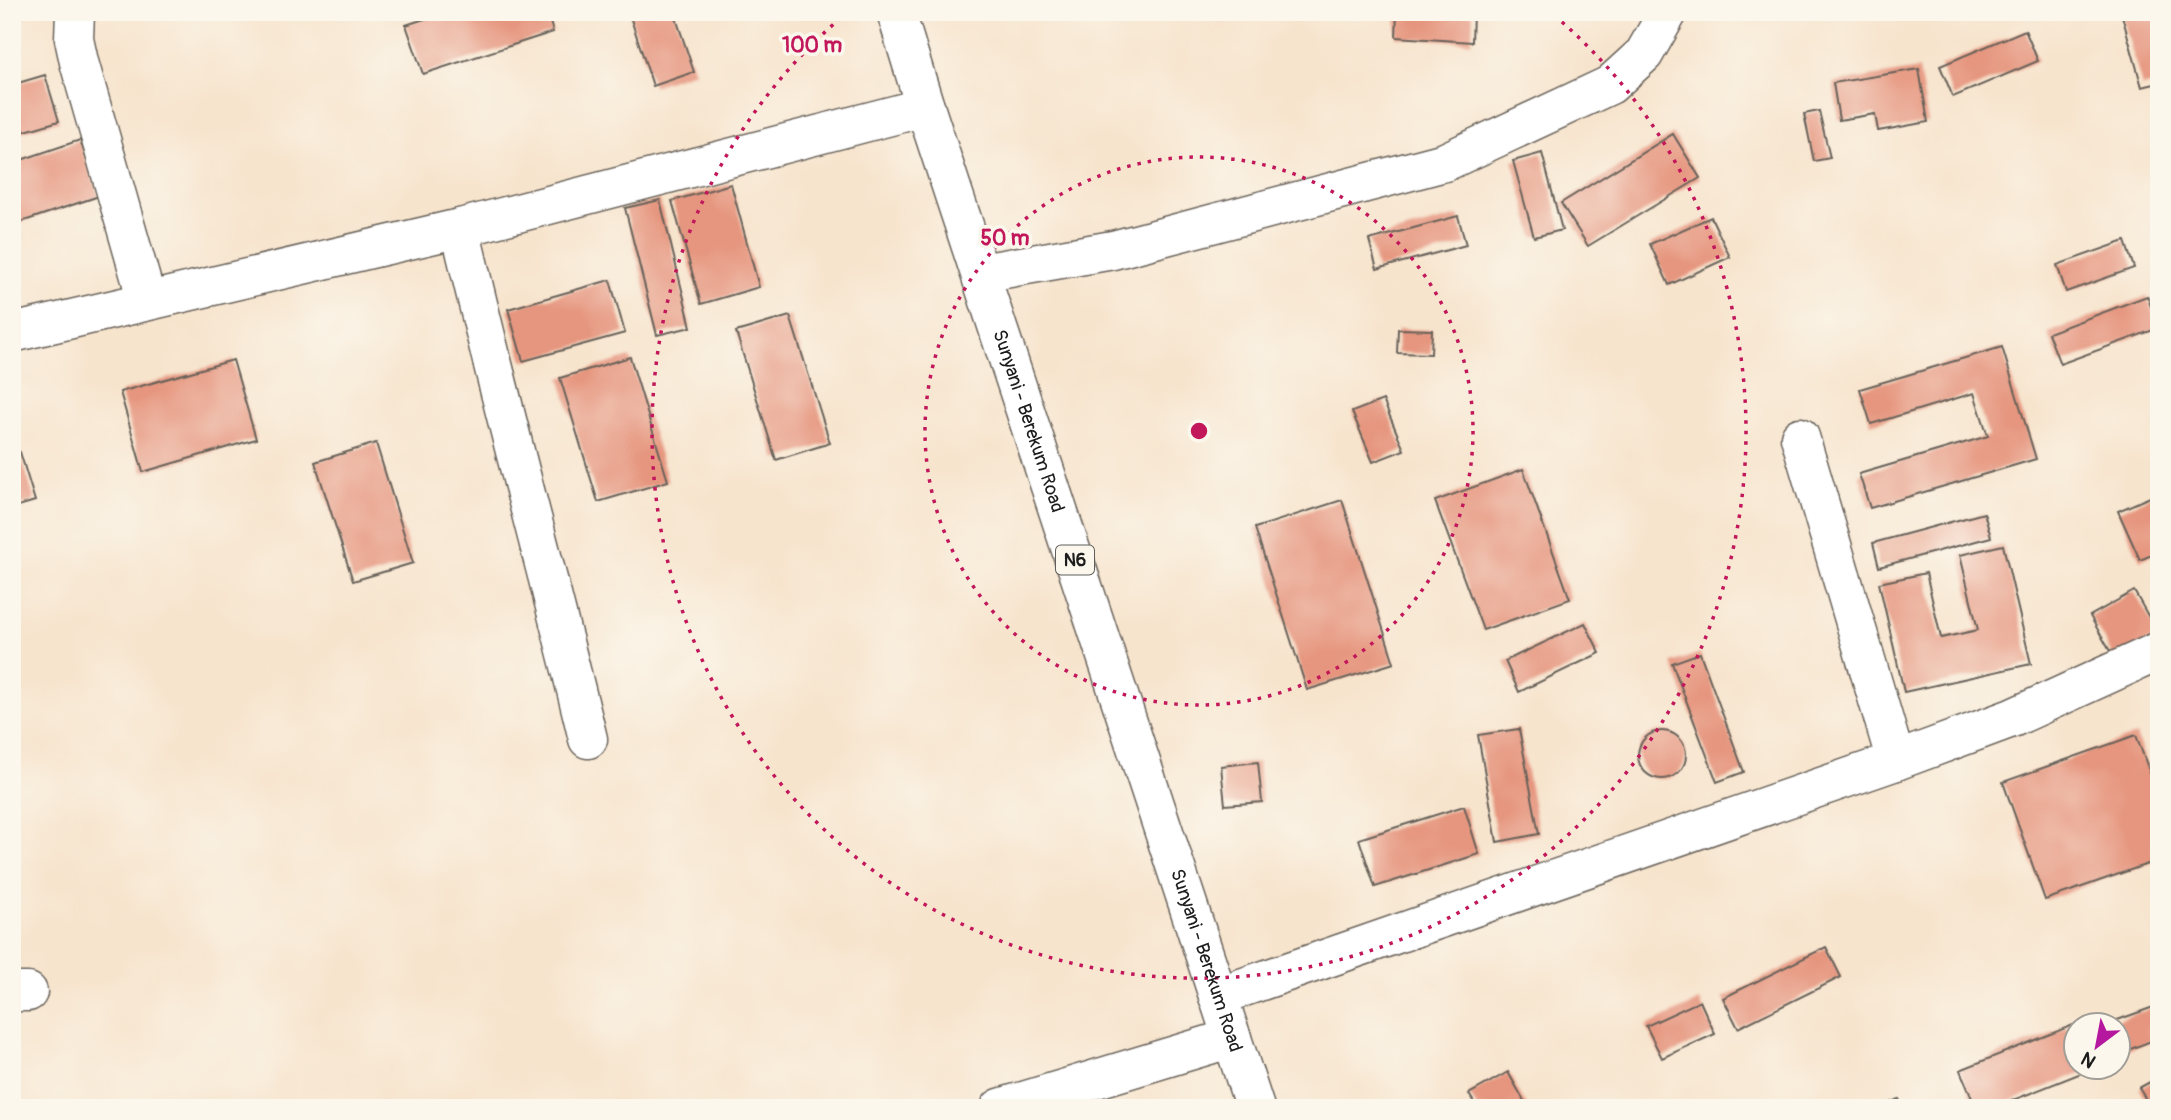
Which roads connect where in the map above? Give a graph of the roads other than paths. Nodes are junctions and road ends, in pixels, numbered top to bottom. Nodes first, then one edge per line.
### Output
1 (75, 12) edge
2 (896, 12) edge
3 (1668, 12) edge
4 (925, 107) junction
5 (460, 228) junction
6 (981, 272) junction
7 (147, 301) junction
8 (12, 333) edge
9 (1800, 436) dead end
10 (2159, 652) edge
11 (588, 739) dead end
12 (1896, 761) junction
13 (1218, 996) junction
14 (1232, 1038) junction
15 (1000, 1108) edge
16 (1255, 1108) edge

1 - 7 street
2 - 4 street, Sunyani - Berekum Road / N6
3 - 6 street
4 - 5 street
4 - 6 street, Sunyani - Berekum Road / N6
5 - 7 street
5 - 11 street
6 - 13 street, Sunyani - Berekum Road / N6
7 - 8 street
9 - 12 street
10 - 12 street
12 - 13 street
13 - 14 street, Sunyani - Berekum Road / N6
14 - 15 street
14 - 16 street, Sunyani - Berekum Road / N6

